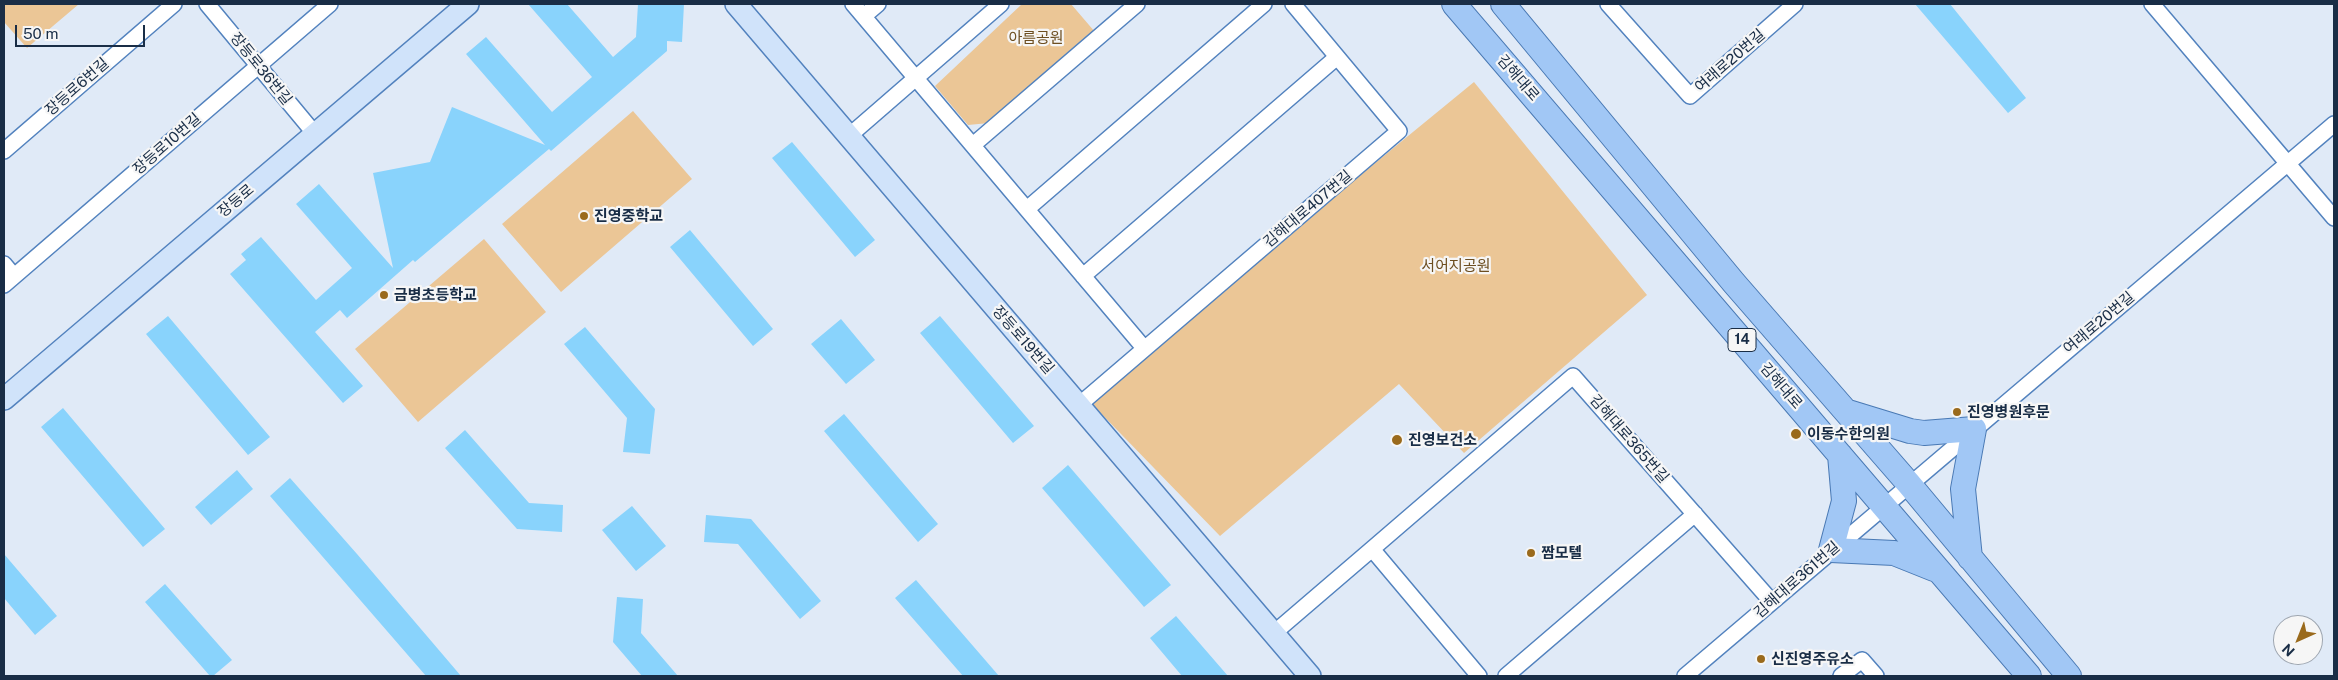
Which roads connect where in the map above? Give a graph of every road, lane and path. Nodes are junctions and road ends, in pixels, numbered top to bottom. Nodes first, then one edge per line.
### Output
1 (174, 4) edge
2 (207, 4) edge
3 (330, 4) edge
4 (468, 4) edge
5 (736, 4) edge
6 (853, 4) edge
7 (878, 4) edge
8 (1001, 4) edge
9 (1137, 4) edge
10 (1264, 4) edge
11 (1293, 4) edge
12 (1454, 4) edge
13 (1503, 4) edge
14 (1608, 4) edge
15 (1795, 4) edge
16 (2152, 4) edge
17 (864, 16) junction
18 (1337, 57) junction
19 (258, 66) junction
20 (916, 78) junction
21 (2334, 124) edge
22 (314, 134) junction
23 (849, 136) junction
24 (973, 145) junction
25 (4, 151) edge
26 (2288, 163) junction
27 (1026, 209) junction
28 (2334, 218) edge
29 (4, 264) edge
30 (1083, 276) junction
31 (9, 281) edge
32 (1144, 348) junction
33 (4, 399) edge
34 (1079, 405) junction
35 (1847, 412) junction
36 (1974, 429) junction
37 (1840, 455) junction
38 (1910, 484) junction
39 (1884, 506) junction
40 (1695, 514) junction
41 (1372, 548) junction
42 (1831, 550) junction
43 (1970, 558) junction
44 (1939, 571) junction
45 (1772, 602) junction
46 (1274, 633) junction
47 (1310, 676) edge
48 (1479, 676) edge
49 (1506, 676) edge
50 (1685, 676) edge
51 (1841, 676) edge
52 (1876, 676) edge
53 (2029, 676) edge
54 (2069, 676) edge

1 - 25 street, 장등로6번길
2 - 19 street, 장등로36번길
3 - 19 street, 장등로10번길
4 - 22 street, 장등로
5 - 23 street, 장등로19번길
6 - 17 street
7 - 17 street
8 - 20 street
9 - 24 street
10 - 27 street
11 - 18 street, 김해대로407번길
12 - 37 main road, 김해대로 / 14
13 - 35 main road, 14
14 - 15 street, 여래로20번길
16 - 26 street
17 - 20 street
18 - 30 street
18 - 32 street, 김해대로407번길
19 - 22 street, 장등로36번길
19 - 31 street, 장등로10번길
20 - 23 street
20 - 24 street
21 - 26 street, 여래로20번길
22 - 33 street, 장등로
23 - 34 street, 장등로19번길
24 - 27 street
26 - 28 street
26 - 36 street, 여래로20번길
27 - 30 street
29 - 31 street
30 - 32 street
32 - 34 street, 김해대로407번길
34 - 46 street, 장등로19번길
35 - 36 main road
35 - 38 main road, 14
36 - 38 street, 여래로20번길
36 - 43 main road
37 - 39 main road, 김해대로 / 14
37 - 42 main road
38 - 39 street, 김해대로361번길
38 - 43 main road, 14
39 - 42 street, 김해대로361번길
39 - 44 main road, 김해대로 / 14
40 - 41 street, 김해대로365번길
40 - 45 street
40 - 49 street
41 - 46 street, 김해대로365번길
41 - 48 street
42 - 44 main road
42 - 45 street, 김해대로361번길
43 - 54 main road, 14
44 - 53 main road, 김해대로 / 14
45 - 50 street, 김해대로361번길
46 - 47 street, 장등로19번길
51 - 52 street

